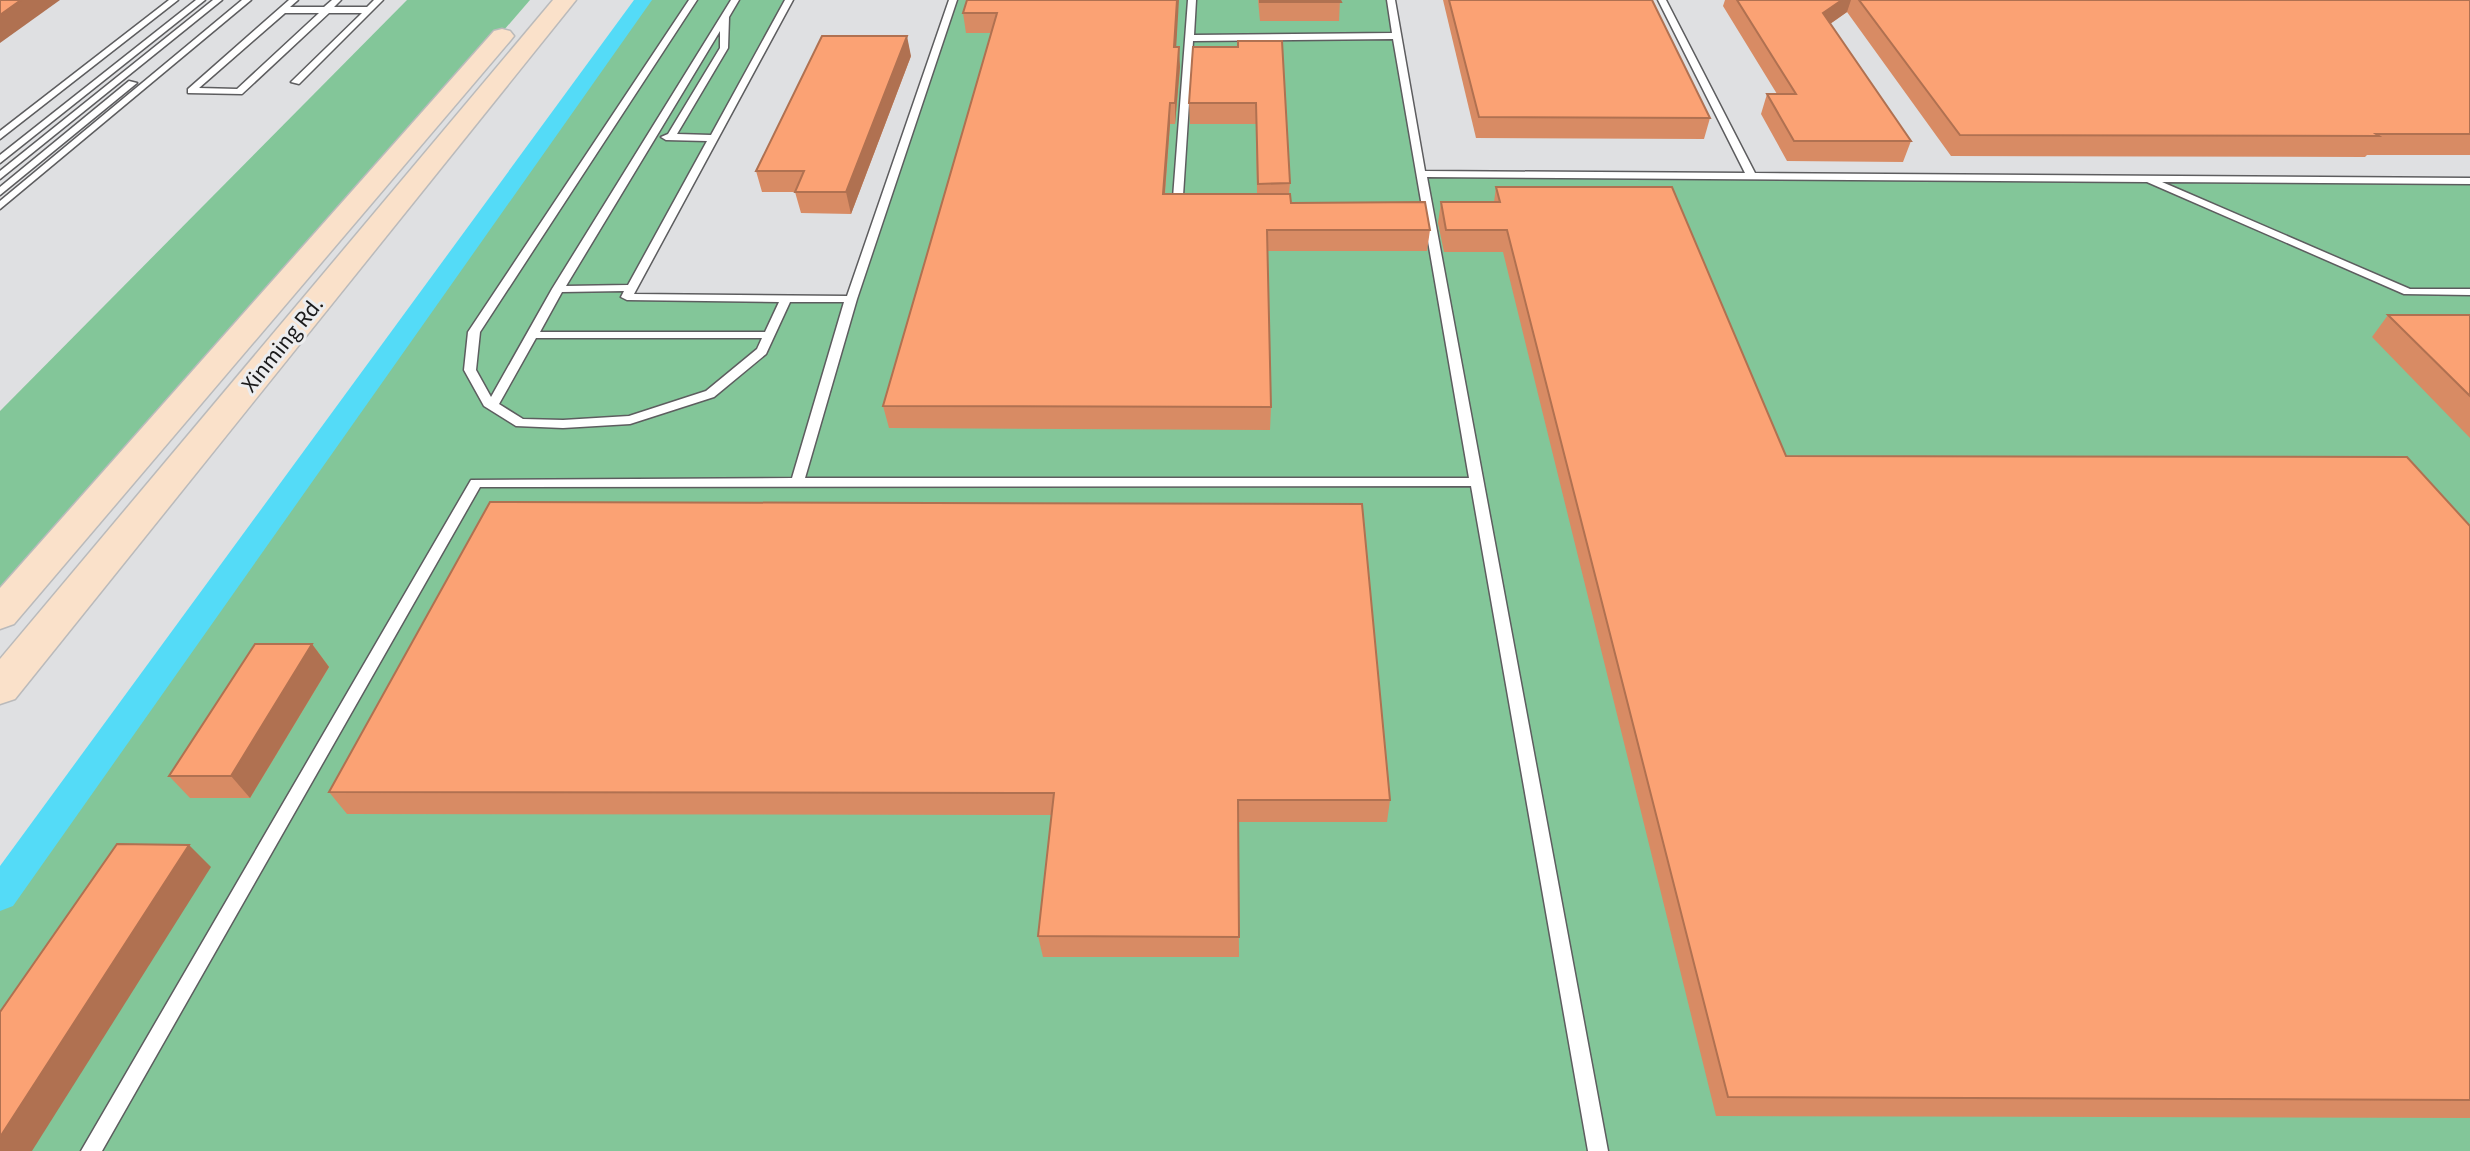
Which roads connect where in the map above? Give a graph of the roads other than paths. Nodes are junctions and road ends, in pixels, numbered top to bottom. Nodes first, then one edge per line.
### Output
1 (174, 0) edge
2 (190, 0) edge
3 (201, 0) edge
4 (218, 0) edge
5 (233, 0) edge
6 (240, 0) edge
7 (247, 0) edge
8 (293, 0) edge
9 (337, 0) edge
10 (379, 0) edge
11 (534, 0) edge
12 (565, 0) edge
13 (693, 0) edge
14 (735, 0) edge
15 (789, 0) edge
16 (954, 0) edge
17 (1192, 0) edge
18 (1391, 0) edge
19 (1662, 0) edge
20 (282, 10) junction
21 (326, 10) junction
22 (369, 10) junction
23 (725, 17) junction
24 (1397, 36) junction
25 (1189, 38) junction
26 (296, 82) dead end
27 (0, 136) edge
28 (651, 137) junction
29 (671, 137) junction
30 (714, 138) junction
31 (0, 150) edge
32 (0, 160) edge
33 (1421, 174) junction
34 (0, 176) edge
35 (1751, 176) junction
36 (2145, 178) junction
37 (2470, 181) edge
38 (0, 192) edge
39 (0, 199) edge
40 (0, 206) edge
41 (1190, 211) edge
42 (632, 288) junction
43 (558, 289) junction
44 (2470, 292) edge
45 (786, 298) junction
46 (851, 299) junction
47 (531, 335) junction
48 (769, 335) junction
49 (492, 405) junction
50 (1477, 482) junction
51 (797, 483) junction
52 (0, 614) edge
53 (0, 688) edge
54 (91, 1151) edge
55 (1598, 1151) edge

1 - 27 lane
2 - 31 lane
3 - 32 lane
4 - 34 lane
5 - 38 lane
6 - 39 lane
7 - 40 lane
8 - 20 lane
9 - 21 lane
10 - 22 lane
11 - 52 main road, Xinming Rd.
12 - 53 main road, Xinming Rd.
13 - 49 lane
14 - 23 lane
15 - 30 lane
16 - 46 lane
17 - 25 lane
18 - 24 lane
19 - 35 lane
20 - 21 lane
20 - 21 lane
21 - 22 lane
22 - 26 lane
23 - 28 lane
23 - 29 lane
24 - 25 lane
24 - 33 lane
25 - 41 lane
28 - 29 lane
28 - 43 lane
29 - 30 lane
30 - 42 lane
33 - 35 lane
33 - 50 lane
35 - 36 lane
36 - 37 lane
36 - 44 lane
42 - 43 lane
42 - 45 lane
43 - 47 lane
45 - 46 lane
45 - 48 lane
46 - 51 lane
47 - 48 lane
47 - 49 lane
48 - 49 lane
50 - 51 lane
50 - 55 lane
51 - 54 lane

